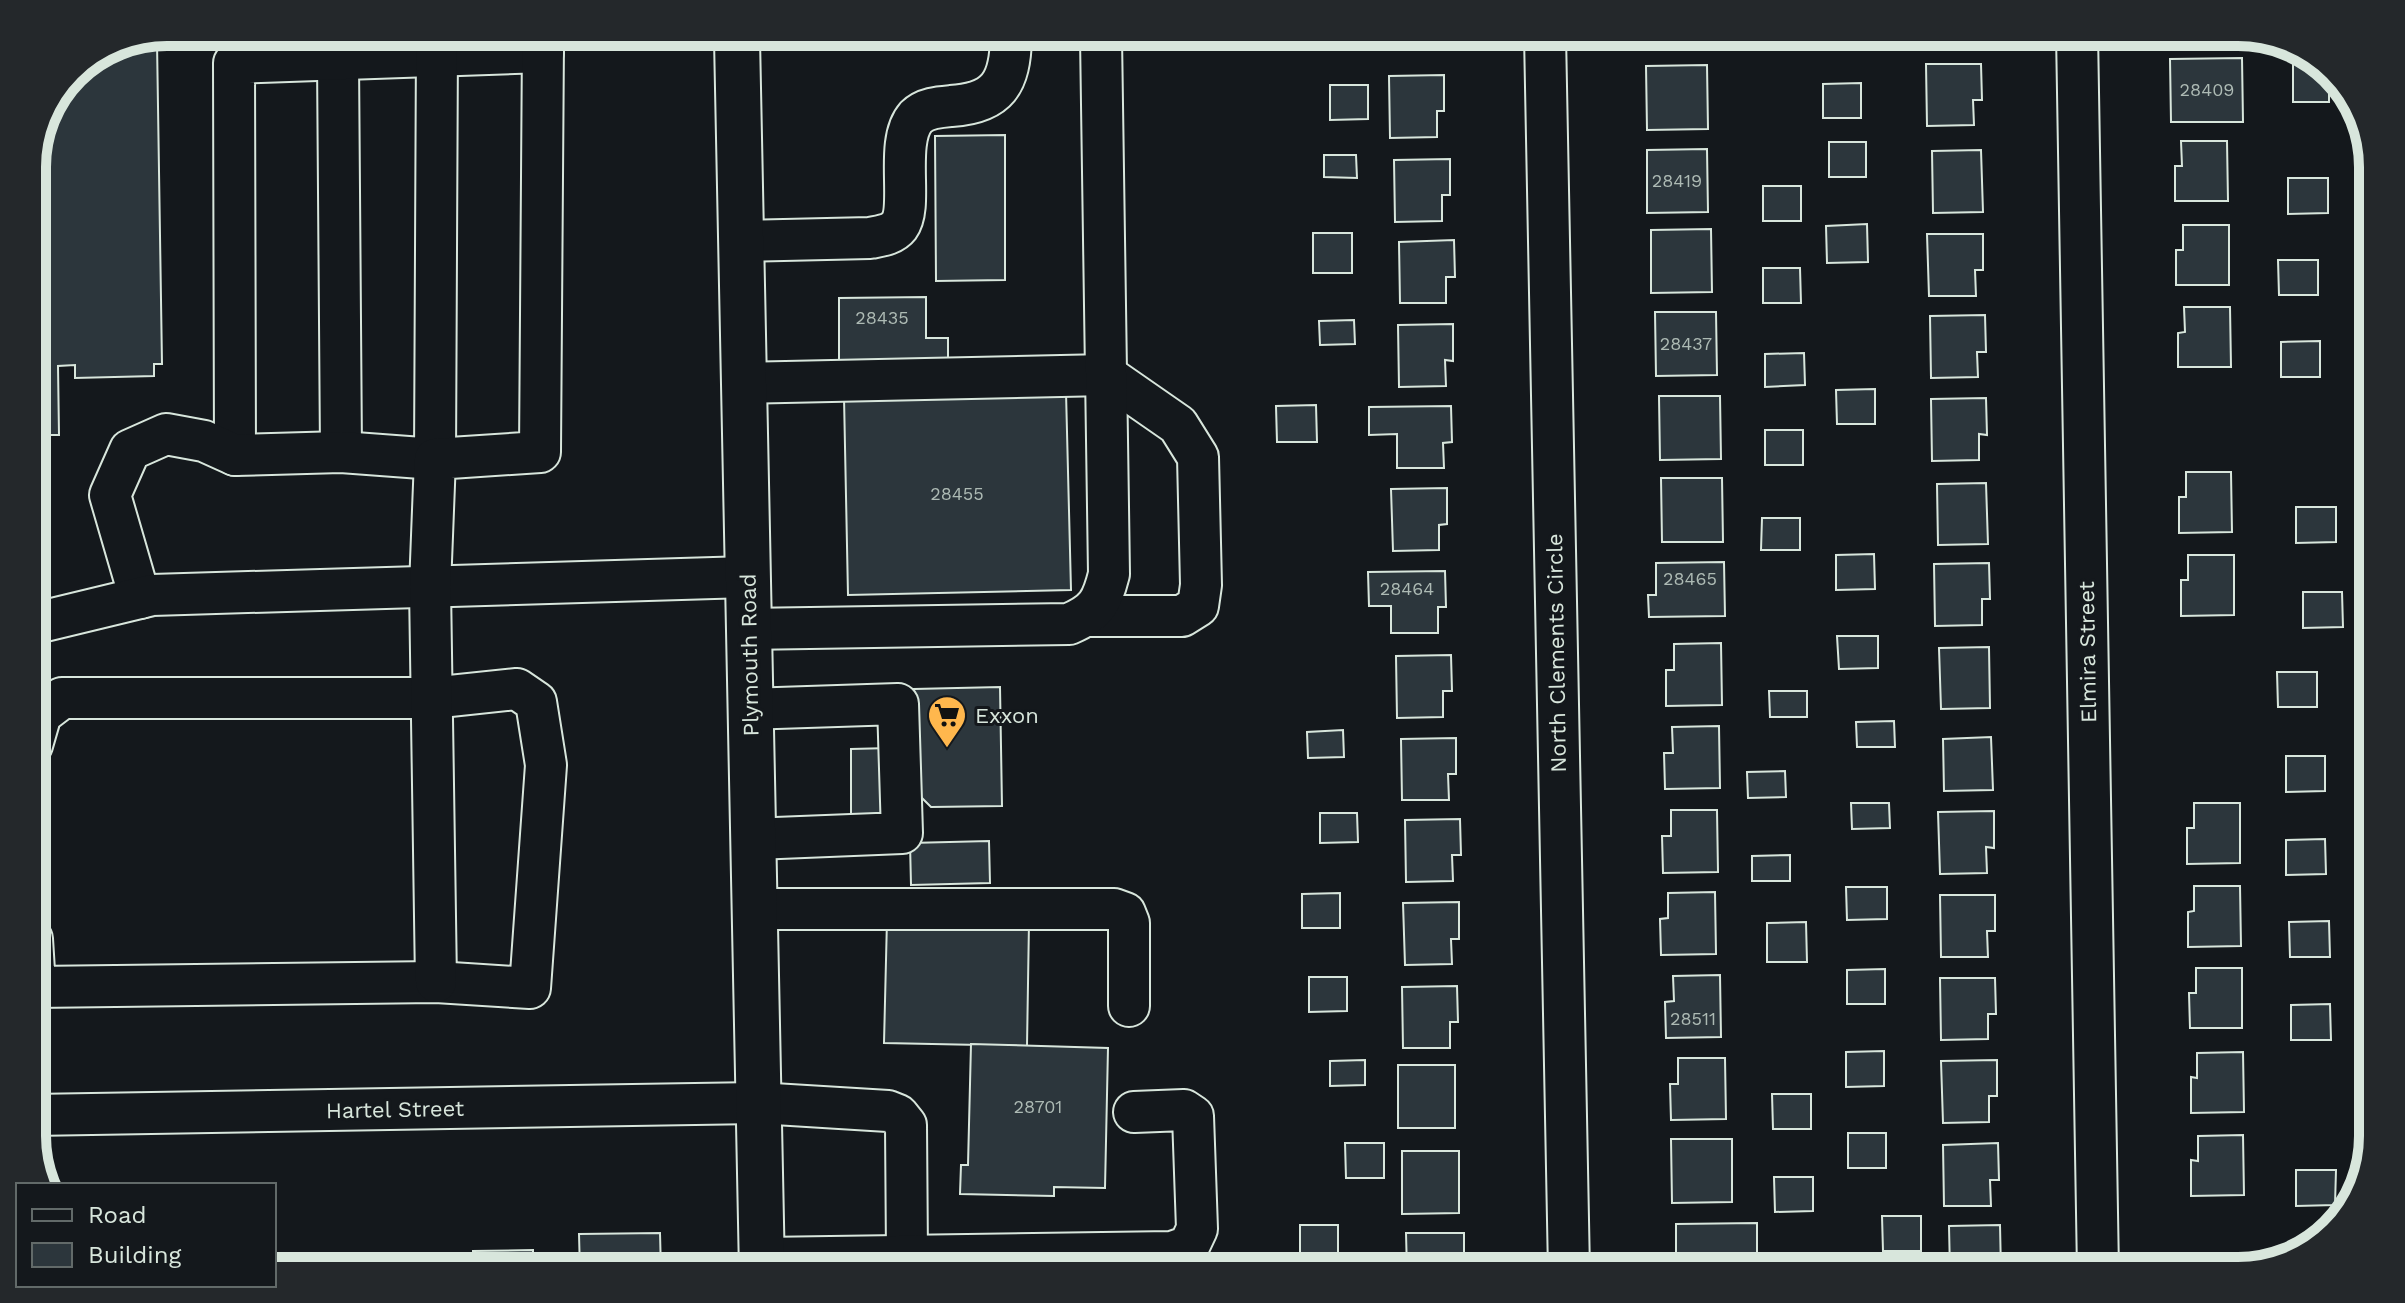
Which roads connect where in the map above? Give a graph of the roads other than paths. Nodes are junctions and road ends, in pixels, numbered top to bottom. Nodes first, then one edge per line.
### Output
1 (543, 46) edge
2 (737, 46) edge
3 (1011, 46) edge
4 (1101, 46) edge
5 (1545, 46) edge
6 (2077, 46) edge
7 (436, 49) edge
8 (338, 60) junction
9 (741, 241) junction
10 (1106, 375) junction
11 (744, 383) junction
12 (341, 452) junction
13 (235, 455) junction
14 (435, 459) junction
15 (747, 577) junction
16 (430, 587) junction
17 (140, 598) junction
18 (1088, 616) junction
19 (46, 621) edge
20 (748, 629) junction
21 (431, 698) junction
22 (749, 709) junction
23 (46, 710) edge
24 (753, 839) junction
25 (754, 909) junction
26 (436, 982) junction
27 (46, 987) edge
28 (1129, 1006) dead end
29 (757, 1103) junction
30 (1134, 1112) dead end
31 (46, 1115) edge
32 (907, 1256) junction
33 (762, 1257) edge
34 (891, 1257) edge
35 (1569, 1257) edge
36 (2098, 1257) edge

1 - 7 street
1 - 14 street
2 - 9 main road, Plymouth Road
3 - 9 street
4 - 10 street
5 - 35 street, North Clements Circle
6 - 36 street, Elmira Street
7 - 8 street
7 - 14 street
8 - 12 street
8 - 13 street
9 - 11 main road, Plymouth Road
10 - 11 street
10 - 18 street
10 - 18 street
11 - 15 main road, Plymouth Road
12 - 13 street
12 - 14 street
13 - 17 street
14 - 16 street
15 - 16 street
15 - 20 main road, Plymouth Road
16 - 17 street
16 - 21 street
17 - 19 street
18 - 20 street
20 - 22 main road, Plymouth Road
21 - 23 street
21 - 26 street
21 - 26 street
22 - 24 main road, Plymouth Road
22 - 24 street
24 - 25 main road, Plymouth Road
25 - 28 street
25 - 29 main road, Plymouth Road
26 - 27 street
29 - 31 street, Hartel Street
29 - 32 street, Hartel Street
29 - 33 main road, Plymouth Road
30 - 32 street
32 - 34 street

